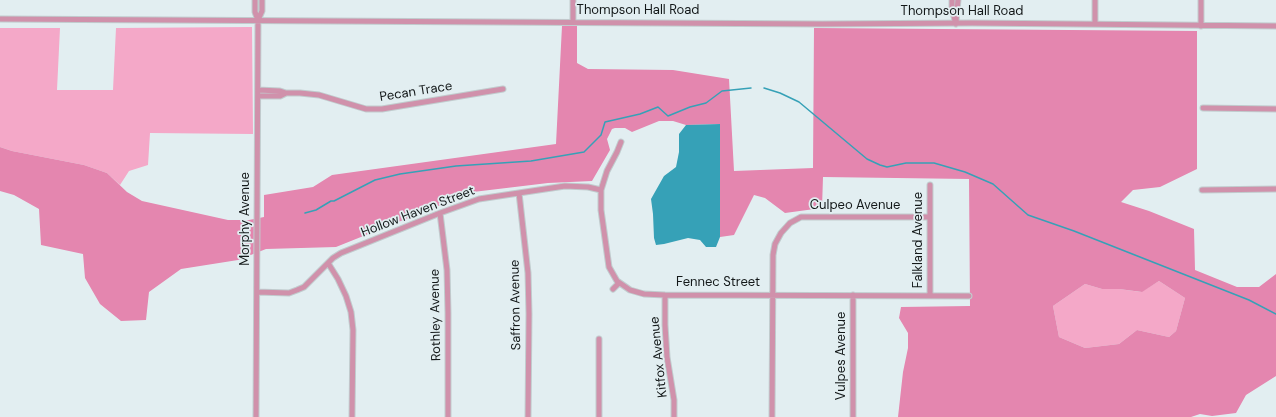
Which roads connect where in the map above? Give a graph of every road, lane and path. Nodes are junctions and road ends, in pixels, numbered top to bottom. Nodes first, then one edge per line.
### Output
1 (255, 0) edge
2 (262, 0) edge
3 (573, 0) edge
4 (952, 0) edge
5 (958, 0) edge
6 (1095, 0) edge
7 (1201, 0) edge
8 (0, 18) edge
9 (258, 20) junction
10 (573, 22) junction
11 (956, 24) junction
12 (1095, 24) junction
13 (1201, 26) junction
14 (1276, 26) edge
15 (503, 89) dead end
16 (258, 90) junction
17 (286, 93) junction
18 (258, 96) junction
19 (1203, 108) dead end
20 (1276, 109) edge
21 (621, 142) dead end
22 (930, 185) dead end
23 (1276, 189) edge
24 (601, 190) junction
25 (1202, 190) dead end
26 (519, 193) junction
27 (440, 214) junction
28 (930, 217) junction
29 (328, 263) junction
30 (619, 283) junction
31 (613, 289) dead end
32 (257, 292) junction
33 (773, 294) junction
34 (665, 295) junction
35 (854, 295) junction
36 (930, 296) junction
37 (968, 296) dead end
38 (599, 339) dead end
39 (256, 417) edge
40 (352, 417) edge
41 (448, 417) edge
42 (528, 417) edge
43 (599, 417) edge
44 (674, 417) edge
45 (772, 417) edge
46 (853, 417) edge

1 - 9 street
2 - 9 street
3 - 10 street
4 - 11 street
5 - 11 street
6 - 12 street
7 - 13 street
8 - 9 street, Thompson Hall Road
9 - 10 street, Thompson Hall Road
9 - 16 street, Morphy Avenue
10 - 11 street, Thompson Hall Road
11 - 12 street, Thompson Hall Road
12 - 13 street, Thompson Hall Road
13 - 14 street, Thompson Hall Road
15 - 17 street, Pecan Trace
16 - 17 street, Pecan Trace
16 - 18 street, Morphy Avenue
17 - 18 street, Pecan Trace
18 - 32 street, Morphy Avenue
19 - 20 street
21 - 24 street
22 - 28 street, Falkland Avenue
23 - 25 street
24 - 26 street, Hollow Haven Street
24 - 30 street
26 - 27 street, Hollow Haven Street
26 - 42 street, Saffron Avenue
27 - 29 street, Hollow Haven Street
27 - 41 street, Rothley Avenue
28 - 33 street, Culpeo Avenue
28 - 36 street, Falkland Avenue
29 - 32 street, Hollow Haven Street
29 - 40 street
30 - 31 street
30 - 34 street, Fennec Street
32 - 39 street, Morphy Avenue
33 - 34 street, Fennec Street
33 - 35 street, Fennec Street
33 - 45 street, Culpeo Avenue
34 - 44 street, Kitfox Avenue
35 - 36 street, Fennec Street
35 - 46 street, Vulpes Avenue
36 - 37 street, Fennec Street
38 - 43 street

